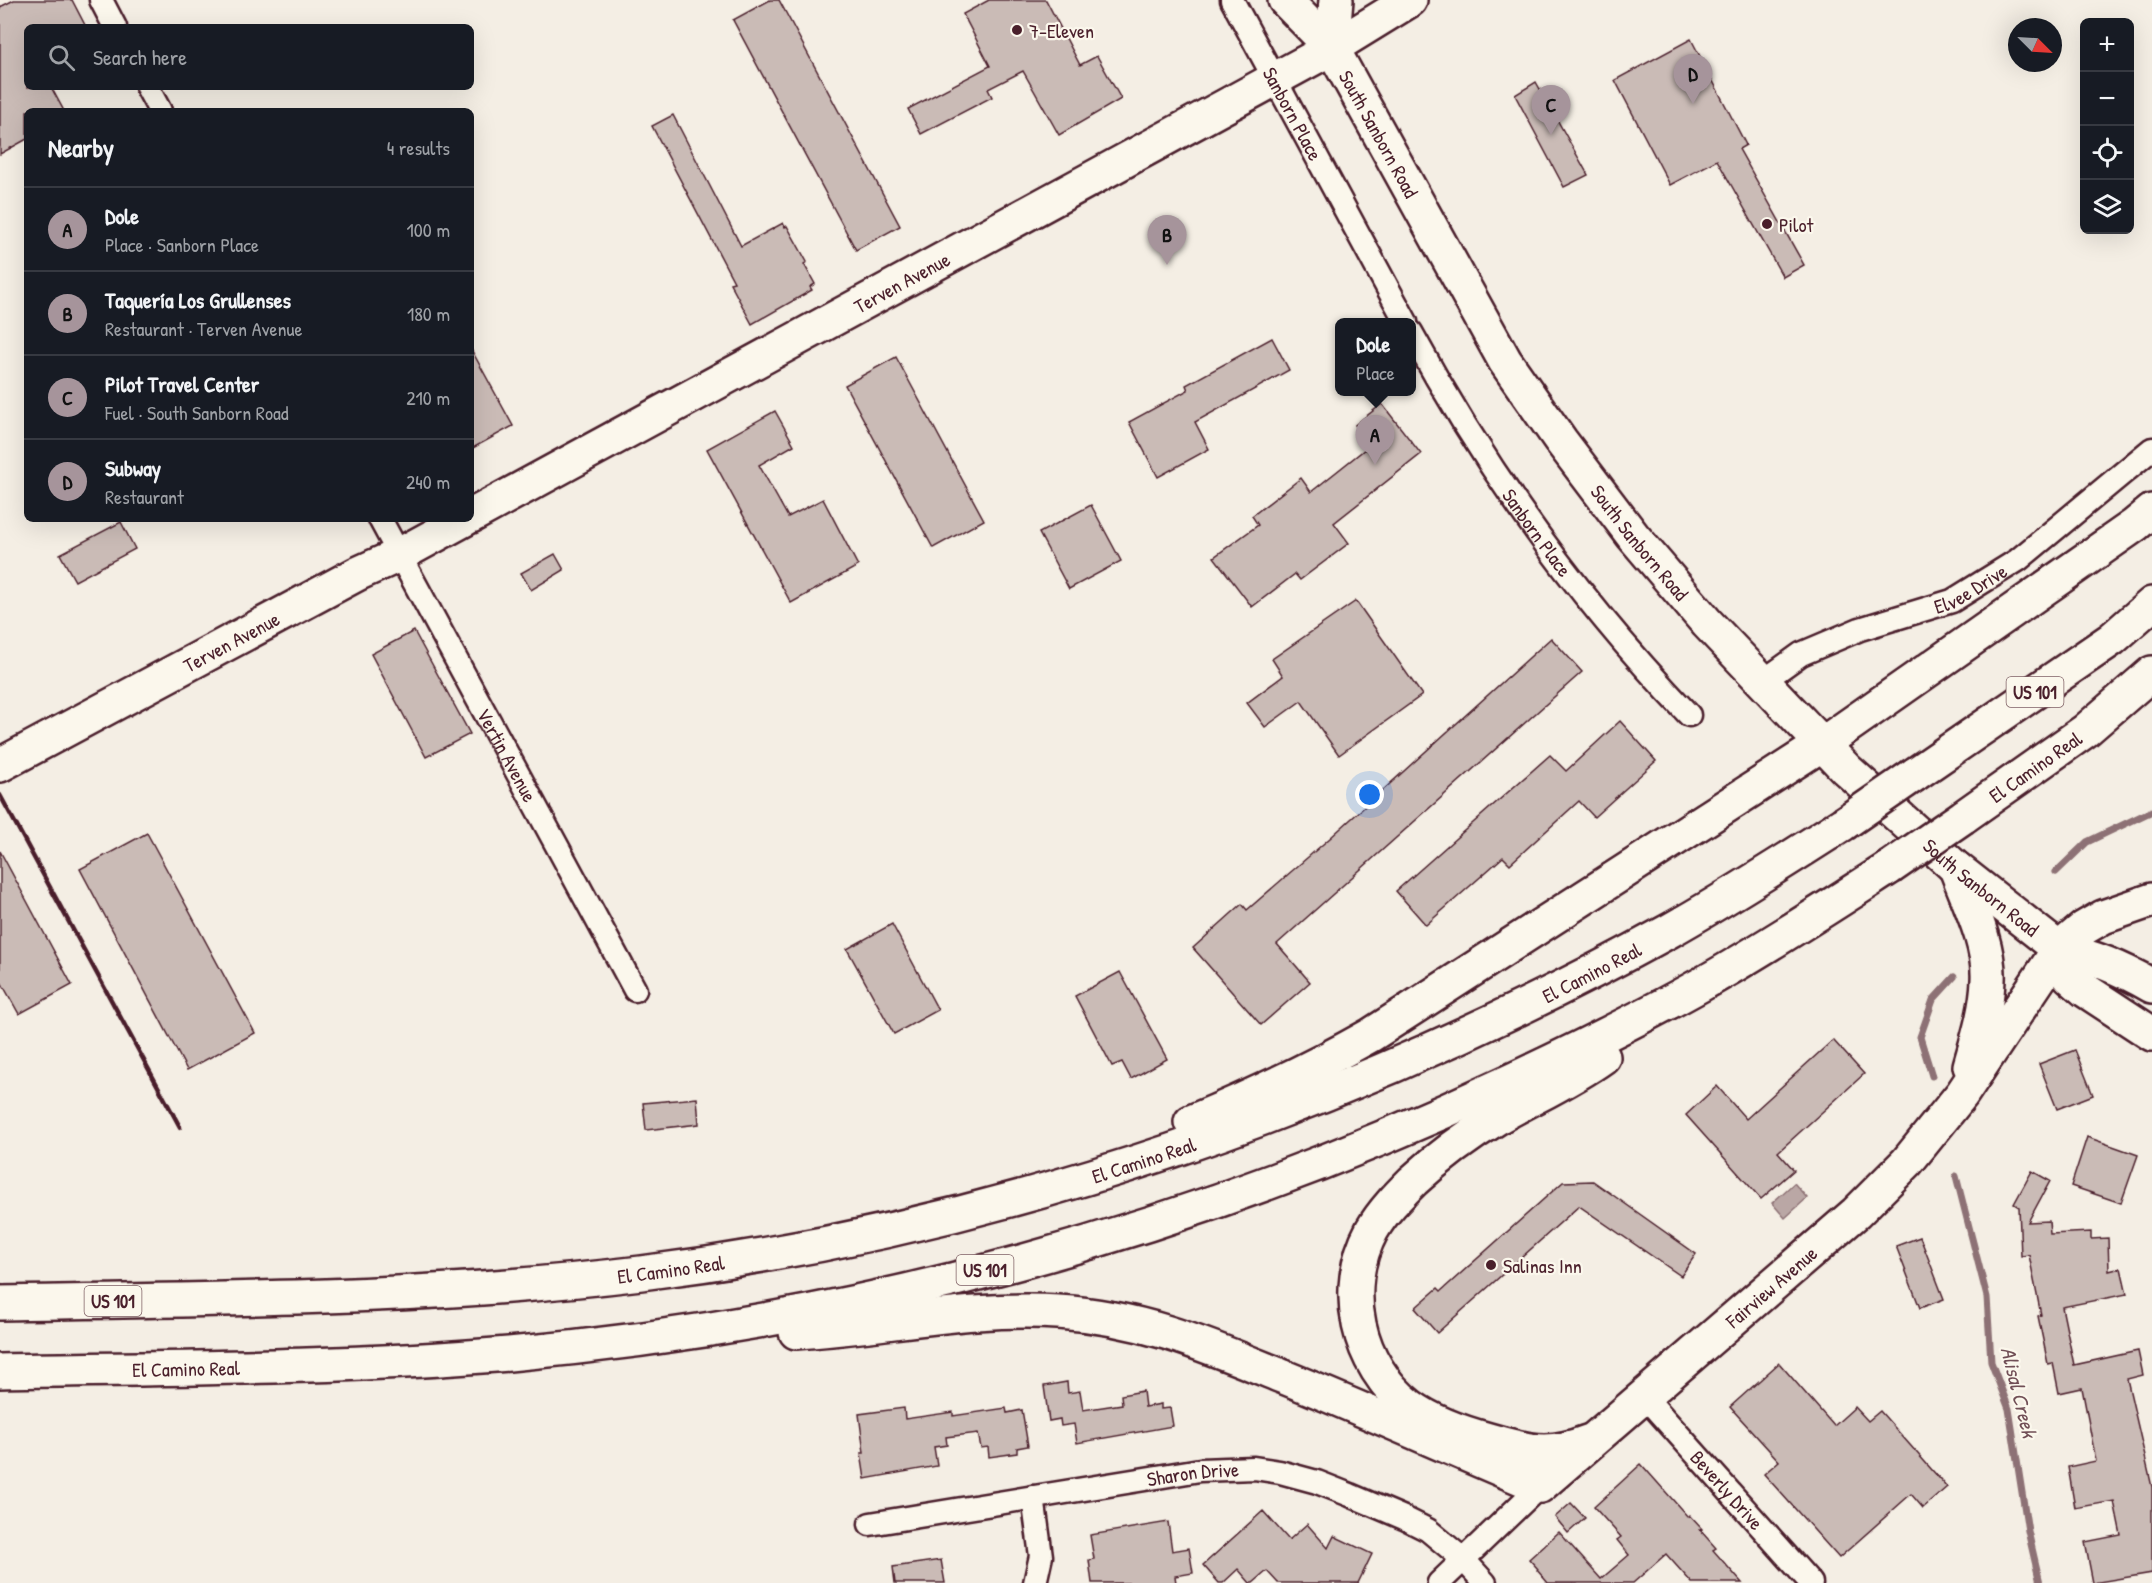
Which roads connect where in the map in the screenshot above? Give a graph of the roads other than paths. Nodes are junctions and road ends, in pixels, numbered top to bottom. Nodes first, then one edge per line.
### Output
1 (100, 0) edge
2 (1232, 0) edge
3 (1285, 0) edge
4 (1336, 0) edge
5 (1410, 0) edge
6 (113, 24) edge
7 (1332, 48) junction
8 (1274, 79) junction
9 (149, 90) edge
10 (158, 108) edge
11 (1404, 318) edge
12 (1416, 341) edge
13 (2152, 449) edge
14 (2152, 511) edge
15 (474, 514) edge
16 (382, 522) edge
17 (460, 522) edge
18 (399, 555) junction
19 (2152, 604) edge
20 (2152, 673) edge
21 (1762, 682) junction
22 (2152, 693) edge
23 (1689, 715) dead end
24 (2085, 731) junction
25 (1821, 745) junction
26 (0, 765) edge
27 (1956, 868) junction
28 (2152, 900) edge
29 (2059, 949) junction
30 (1702, 984) junction
31 (2152, 986) edge
32 (635, 990) dead end
33 (2152, 1034) edge
34 (1962, 1094) junction
35 (914, 1224) junction
36 (0, 1283) edge
37 (227, 1299) junction
38 (0, 1303) edge
39 (652, 1337) junction
40 (0, 1371) edge
41 (1645, 1397) junction
42 (1597, 1438) junction
43 (1540, 1486) junction
44 (1033, 1497) junction
45 (870, 1524) dead end
46 (1464, 1560) junction
47 (1035, 1583) edge
48 (1439, 1583) edge
49 (1485, 1583) edge
50 (1811, 1583) edge

1 - 6 street
2 - 8 street, Sanborn Place
3 - 7 main road, South Sanborn Road
4 - 7 main road, South Sanborn Road
5 - 7 main road, Terven Avenue
7 - 8 main road, Terven Avenue
7 - 21 main road, South Sanborn Road
8 - 11 street, Sanborn Place
8 - 15 main road, Terven Avenue
9 - 10 street
12 - 23 street, Sanborn Place
13 - 21 street, Elvee Drive
14 - 25 main road
16 - 18 street, Vertin Avenue
17 - 18 main road, Terven Avenue
18 - 26 main road, Terven Avenue
18 - 32 street, Vertin Avenue
19 - 35 main road, El Camino Real / US 101, bridge
20 - 24 main road, El Camino Real / US 101
21 - 25 main road, South Sanborn Road
22 - 24 main road
24 - 30 main road, El Camino Real / US 101, bridge
25 - 27 main road, South Sanborn Road
25 - 35 main road
27 - 29 main road, South Sanborn Road
27 - 34 main road
28 - 29 main road, Fairview Avenue
29 - 31 main road, South Sanborn Road
29 - 33 main road, South Sanborn Road
29 - 34 main road, Fairview Avenue
30 - 39 main road, El Camino Real / US 101
30 - 42 main road
34 - 41 main road, Fairview Avenue
35 - 37 main road, El Camino Real / US 101
36 - 37 main road
37 - 38 main road, El Camino Real / US 101
39 - 40 main road, El Camino Real / US 101
39 - 43 main road
41 - 42 main road, Fairview Avenue
41 - 50 street, Beverly Drive
42 - 43 main road, Fairview Avenue
43 - 46 street, Fairview Avenue
44 - 45 street, Sharon Drive
44 - 46 street, Sharon Drive
44 - 47 street
46 - 48 street, Fairview Avenue
46 - 49 street, Sharon Drive

